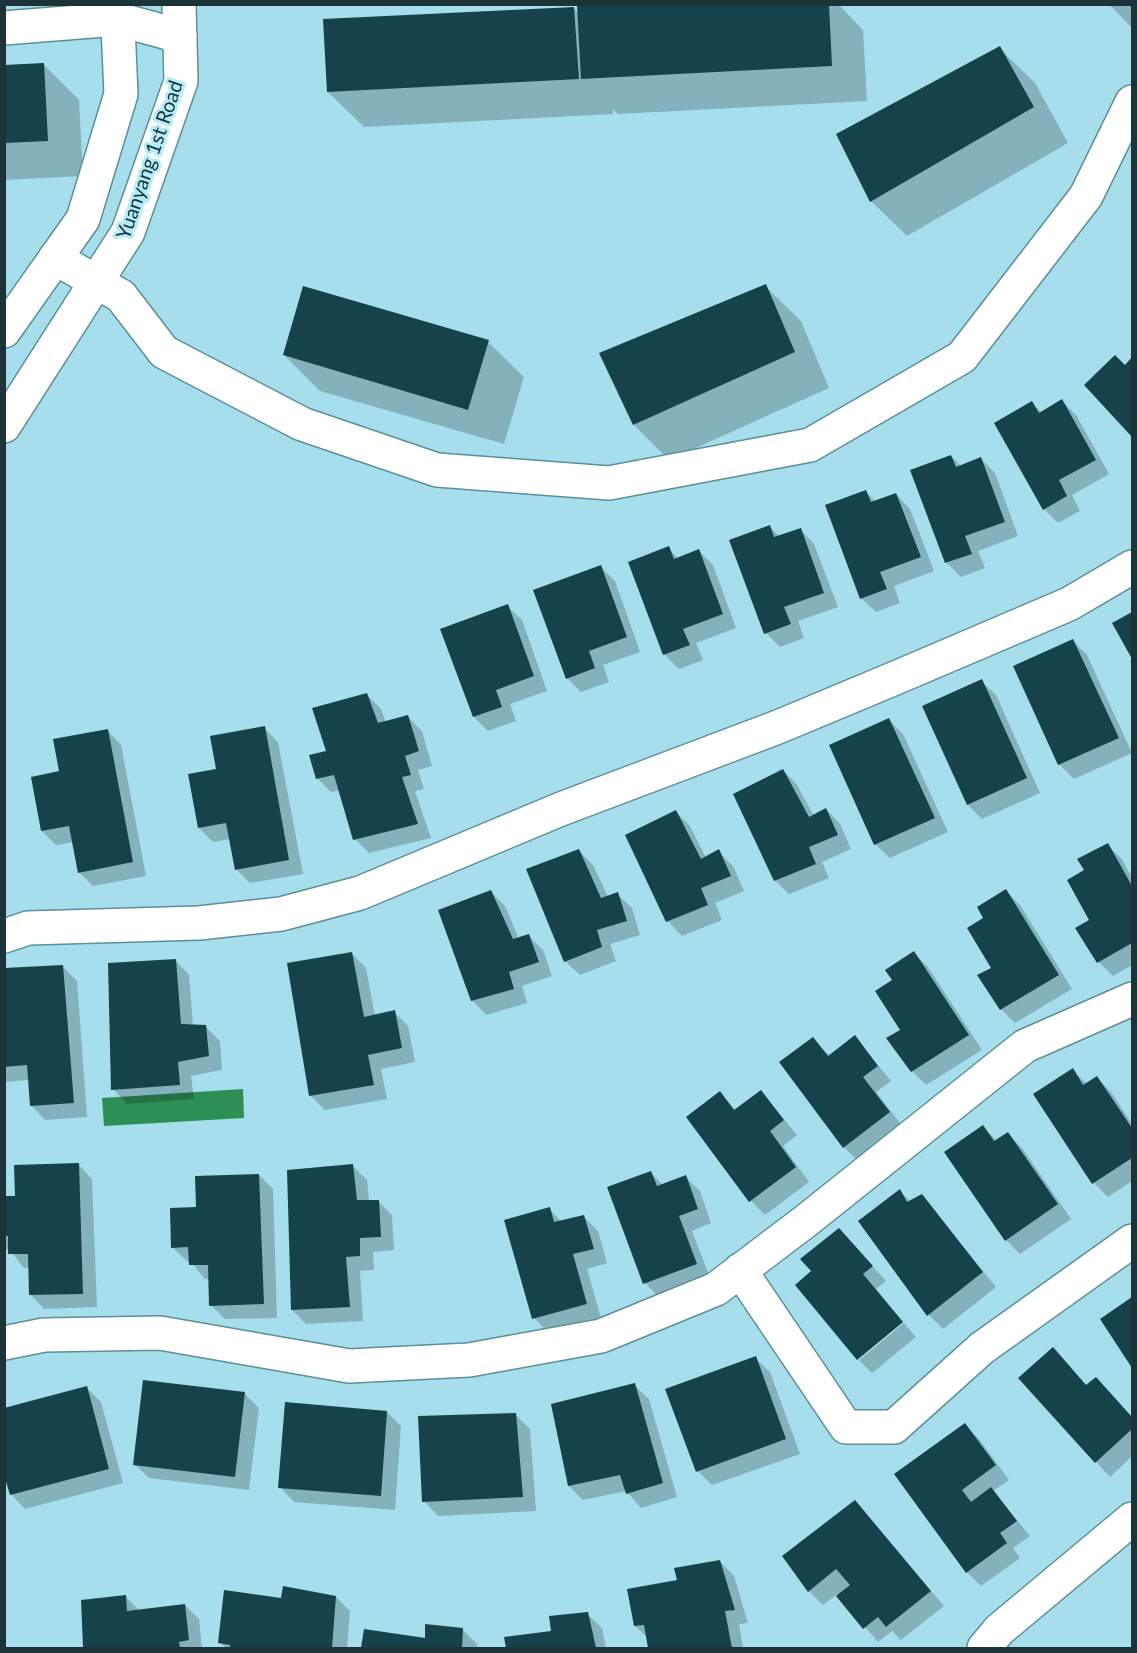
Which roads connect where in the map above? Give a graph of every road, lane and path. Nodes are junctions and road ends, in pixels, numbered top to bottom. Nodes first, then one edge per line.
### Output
1 (117, 12) edge
2 (180, 20) edge
3 (4, 28) edge
4 (1132, 102) edge
5 (55, 258) junction
6 (109, 289) junction
7 (4, 331) edge
8 (4, 426) edge
9 (1132, 567) edge
10 (4, 936) edge
11 (1132, 999) edge
12 (1132, 1241) edge
13 (740, 1270) junction
14 (4, 1343) edge
15 (1132, 1519) edge
16 (984, 1648) edge

1 - 2 street
1 - 3 street
1 - 5 street
2 - 6 street, Yuanyang 1st Road
4 - 6 street
5 - 6 street
5 - 7 street
6 - 8 street, Yuanyang 1st Road
9 - 10 street
11 - 13 street
12 - 13 street
13 - 14 street
15 - 16 street

